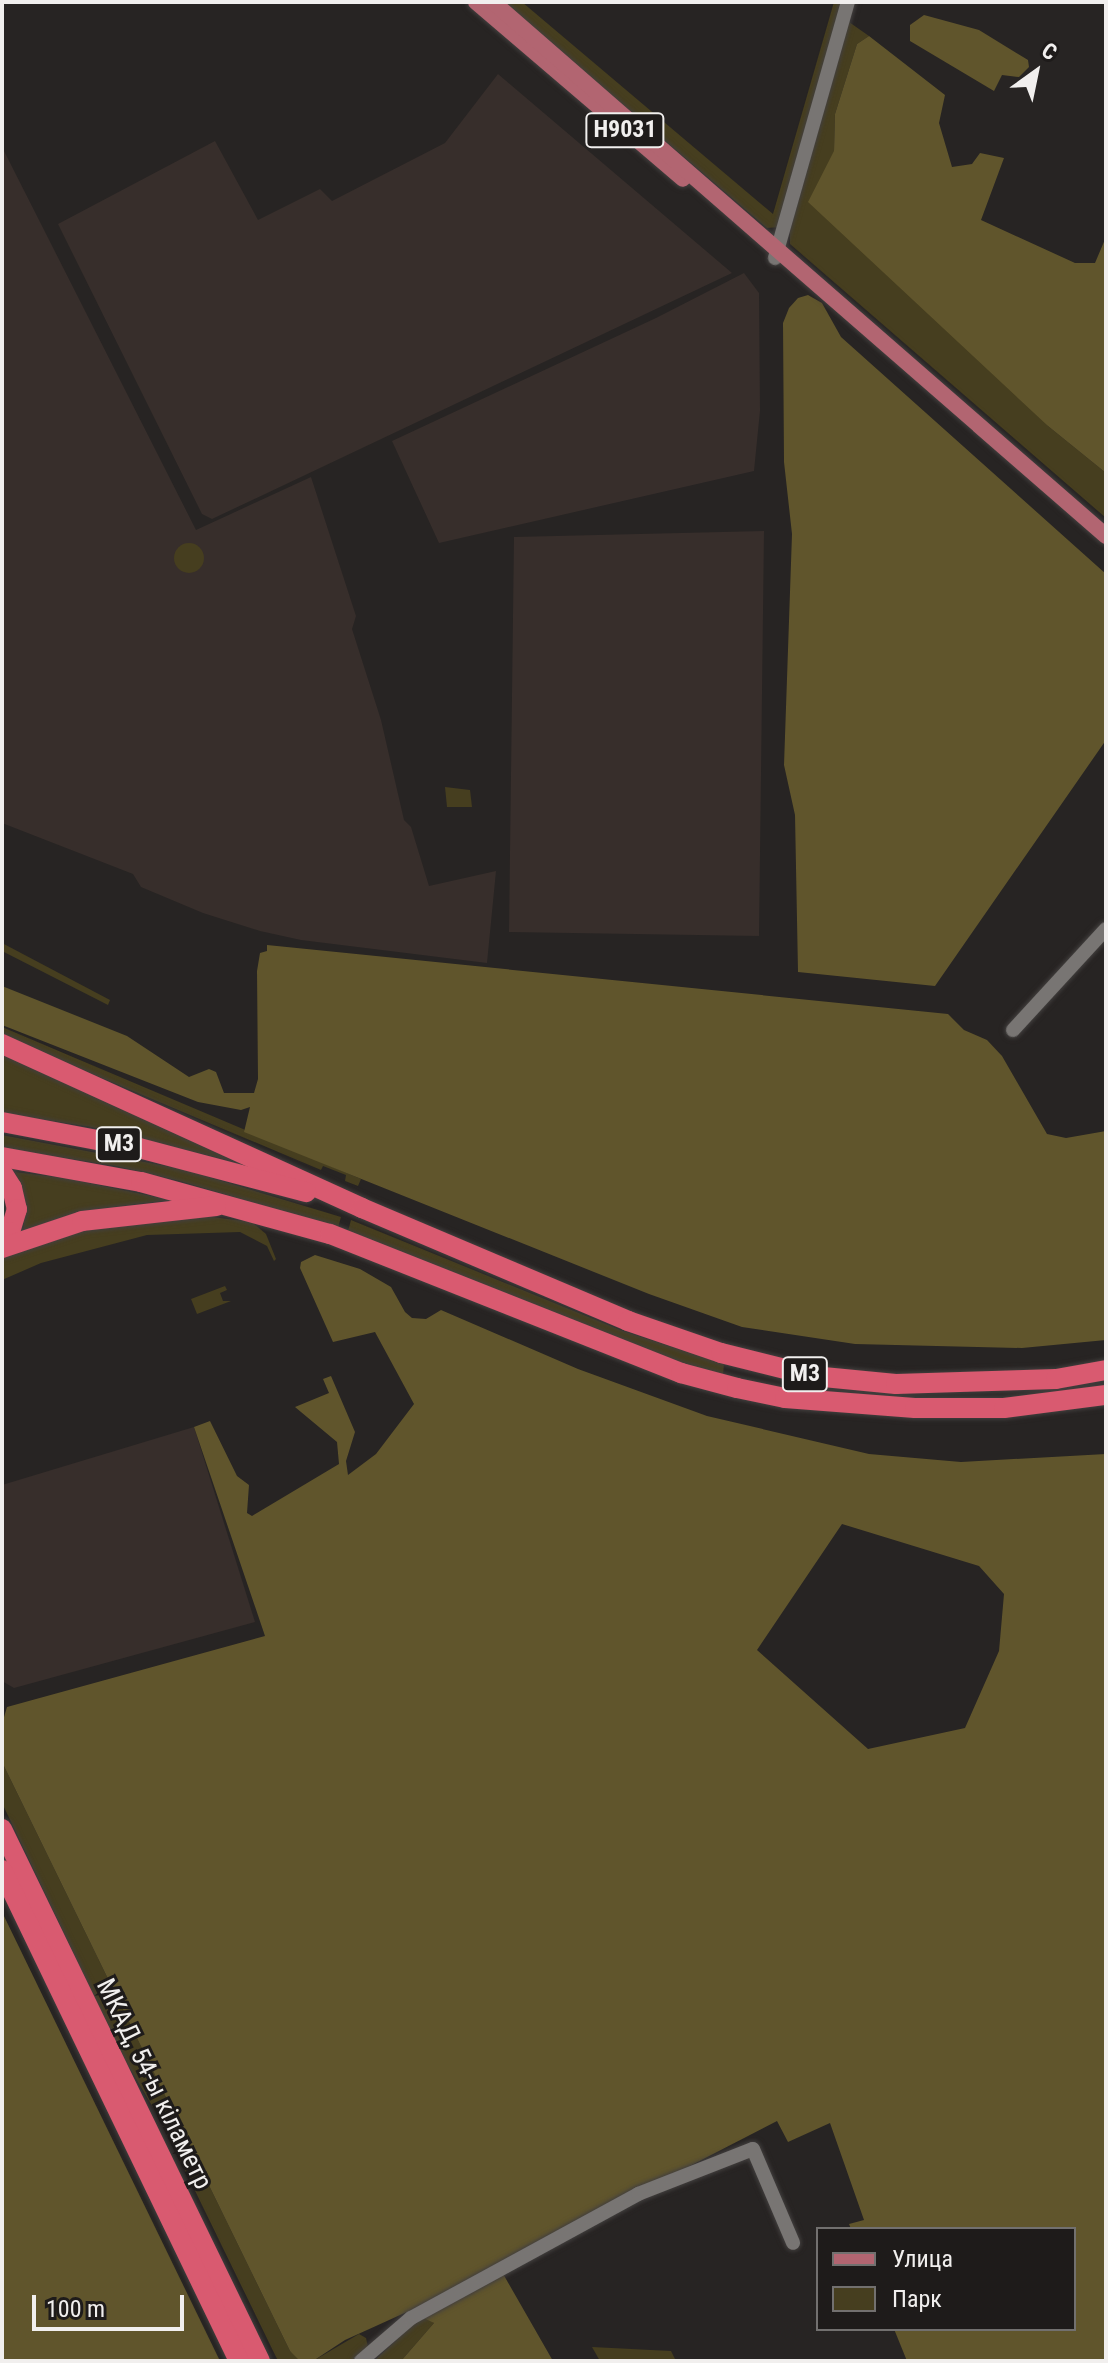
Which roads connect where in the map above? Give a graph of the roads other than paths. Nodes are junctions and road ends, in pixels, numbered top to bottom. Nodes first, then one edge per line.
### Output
1 (476, 2) edge
2 (493, 2) edge
3 (848, 2) edge
4 (778, 254) junction
5 (1106, 536) edge
6 (1106, 929) edge
7 (1013, 1030) dead end
8 (2, 1044) edge
9 (2, 1122) edge
10 (2, 1157) edge
11 (2, 1172) edge
12 (353, 1204) junction
13 (239, 1207) junction
14 (2, 1241) edge
15 (2, 1248) edge
16 (1106, 1370) edge
17 (1106, 1395) edge
18 (1078, 1400) junction
19 (1106, 1403) edge
20 (2, 1829) edge
21 (2, 1870) edge
22 (793, 2243) dead end
23 (239, 2361) edge
24 (260, 2361) edge
25 (361, 2361) edge

1 - 4 main road, Н9031
2 - 4 main road, Н9031
3 - 4 street
4 - 5 main road, Н9031
6 - 7 street
8 - 12 highway
9 - 12 highway, М3
10 - 13 highway, М3
11 - 14 highway
12 - 16 highway, М3
13 - 15 highway
13 - 18 highway, М3
17 - 18 highway, М3
18 - 19 highway
20 - 24 highway, МКАД, 54-ы кіламетр
21 - 23 highway, МКАД, 54-ы кіламетр
22 - 25 street

